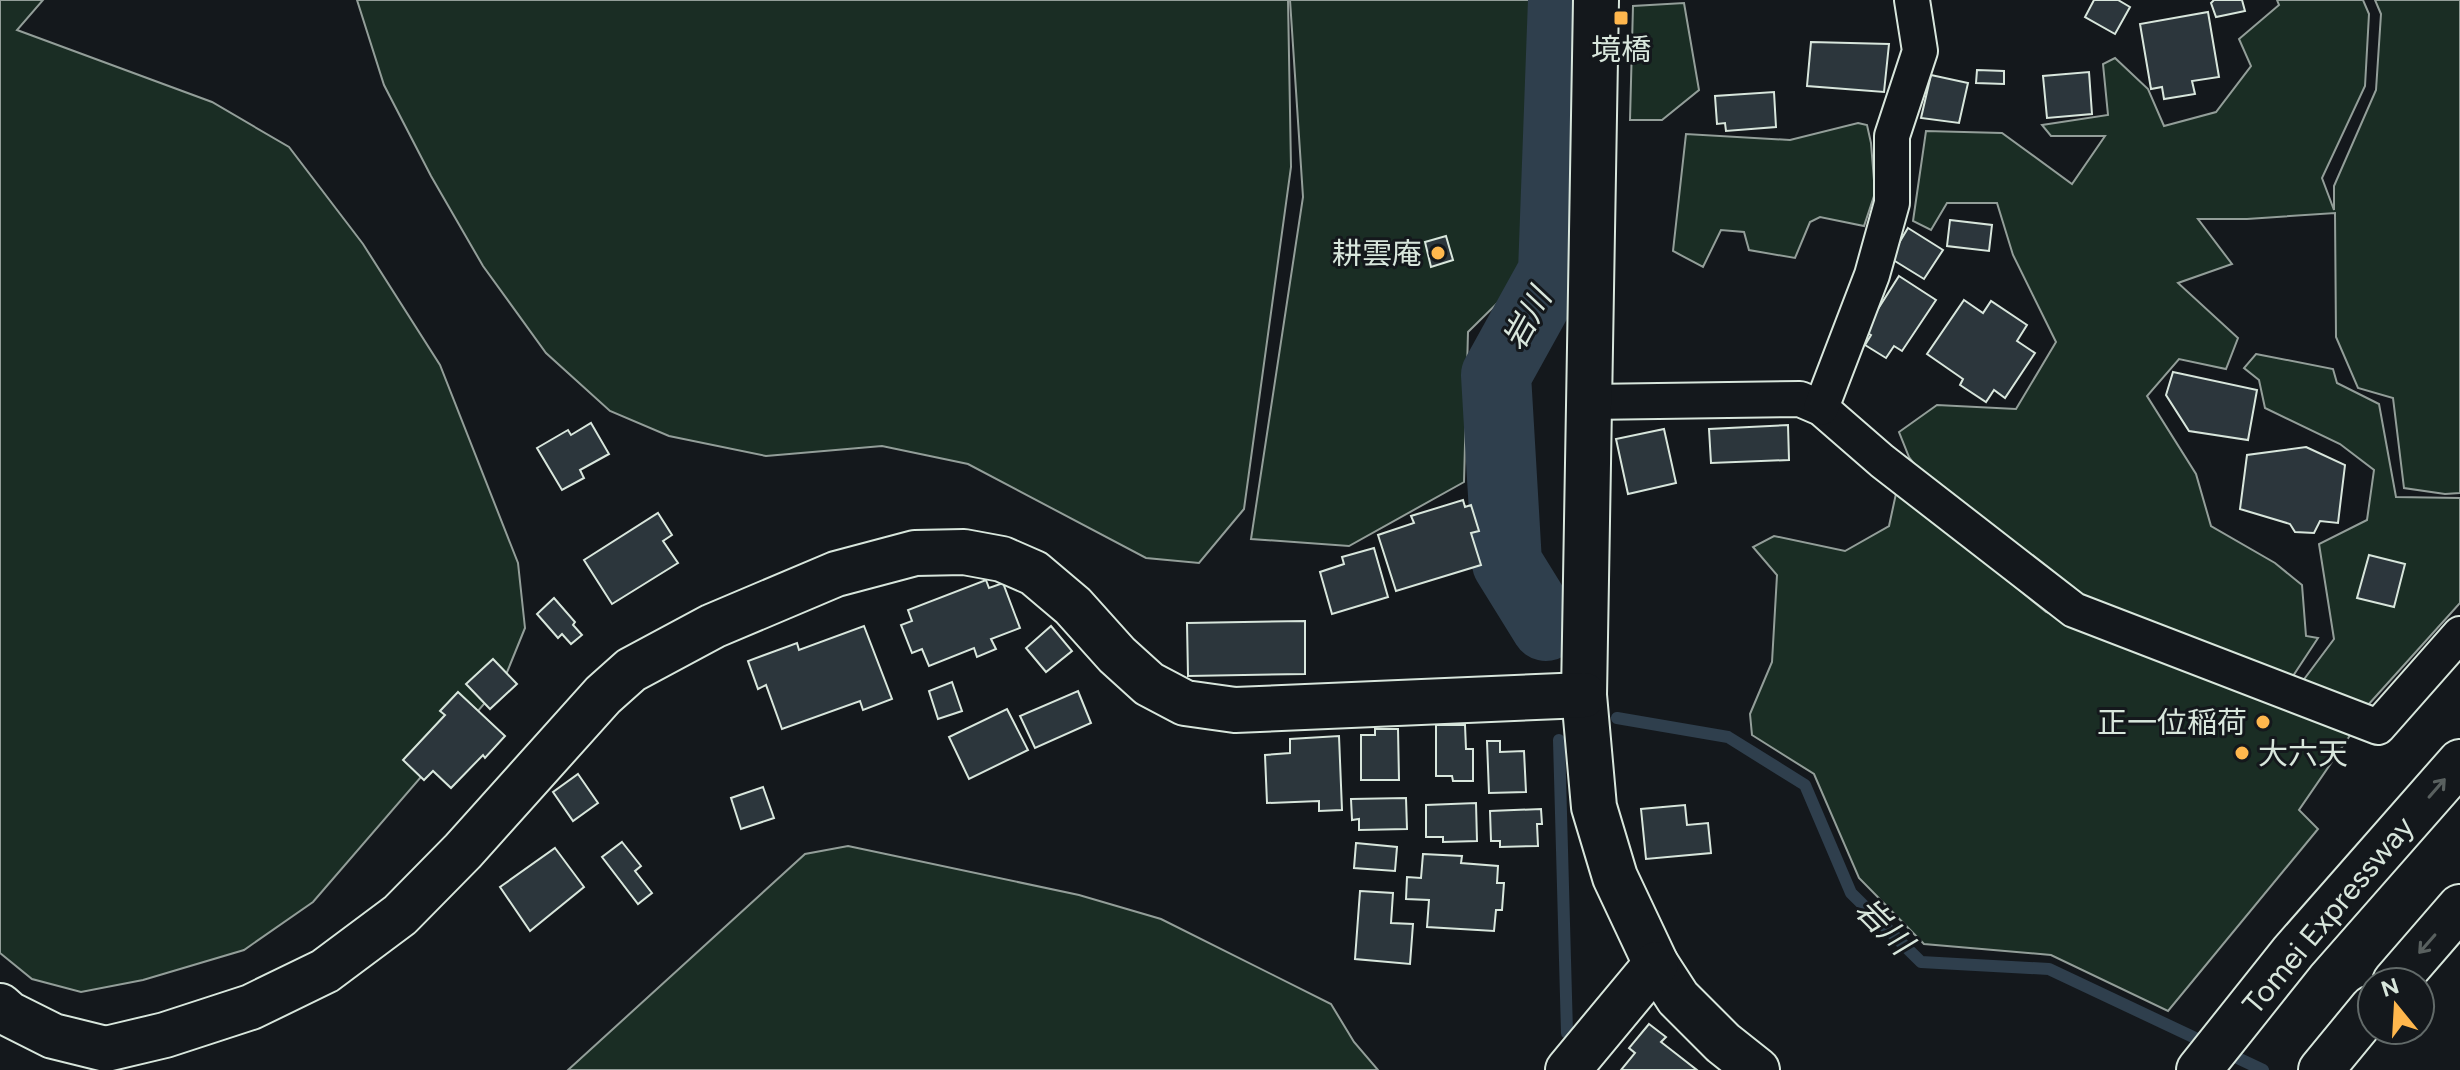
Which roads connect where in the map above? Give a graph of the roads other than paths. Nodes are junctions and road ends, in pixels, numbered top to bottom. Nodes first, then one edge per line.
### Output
1 (1596, 0) edge
2 (1912, 0) edge
3 (1589, 402) junction
4 (1821, 408) junction
5 (2460, 634) edge
6 (1584, 695) junction
7 (2460, 762) edge
8 (2460, 907) edge
9 (1656, 964) junction
10 (2409, 966) edge
11 (0, 1006) edge
12 (2356, 1028) edge
13 (1568, 1070) edge
14 (1757, 1070) edge
15 (2199, 1070) edge
16 (2321, 1070) edge

1 - 3 main road
2 - 4 street
3 - 4 street
3 - 6 main road
4 - 5 street
6 - 9 main road
6 - 11 main road
15 -> 7 main road, Tomei Expressway
8 -> 10 main road
9 - 13 main road
9 - 14 main road
12 - 16 main road

